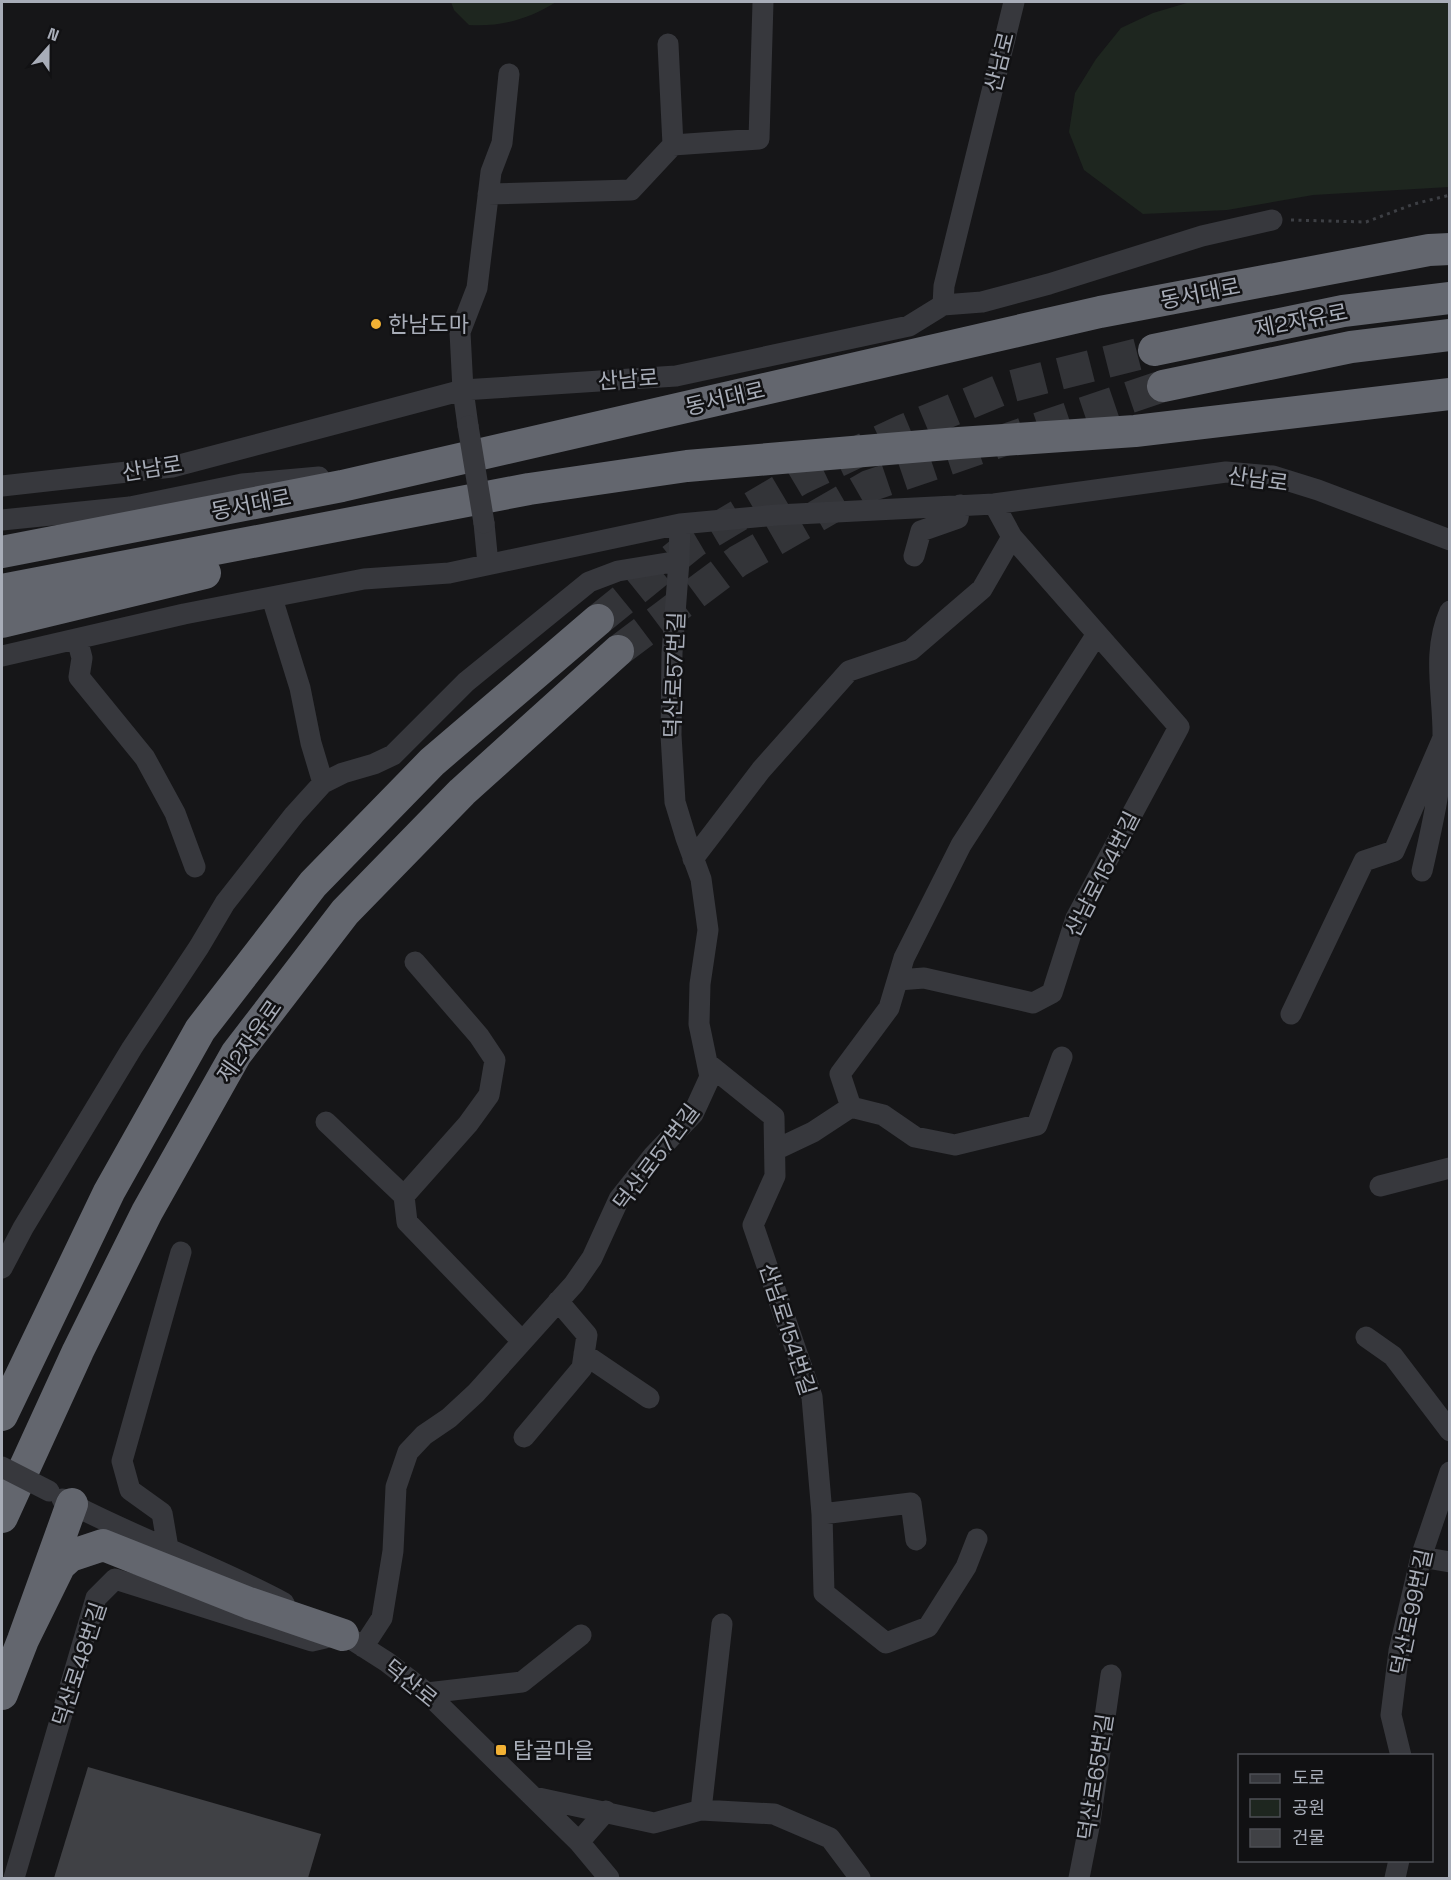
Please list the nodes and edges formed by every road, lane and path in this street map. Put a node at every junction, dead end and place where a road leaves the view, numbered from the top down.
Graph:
1 (763, 2) edge
2 (1014, 2) edge
3 (668, 44) dead end
4 (509, 74) dead end
5 (673, 145) junction
6 (488, 194) junction
7 (1449, 195) edge
8 (1272, 220) joint
9 (1449, 249) edge
10 (1449, 298) edge
11 (943, 305) junction
12 (1449, 334) edge
13 (1154, 350) tunnel mouth
14 (1163, 386) tunnel mouth
15 (462, 390) junction
16 (1449, 394) edge
17 (418, 469) junction
18 (2, 486) edge
19 (994, 504) junction
20 (452, 505) junction
21 (960, 505) junction
22 (2, 520) edge
23 (680, 524) junction
24 (1012, 537) junction
25 (1449, 540) edge
26 (2, 552) edge
27 (914, 556) dead end
28 (680, 561) junction
29 (488, 564) junction
30 (2, 590) edge
31 (272, 598) junction
32 (1449, 611) edge
33 (598, 620) tunnel mouth
34 (2, 622) edge
35 (1097, 634) junction
36 (76, 639) junction
37 (618, 651) tunnel mouth
38 (2, 656) edge
39 (1443, 738) junction
40 (323, 783) junction
41 (693, 859) junction
42 (195, 867) dead end
43 (1422, 871) dead end
44 (415, 962) dead end
45 (898, 980) junction
46 (1291, 1014) dead end
47 (1062, 1057) dead end
48 (707, 1063) junction
49 (851, 1107) junction
50 (326, 1122) dead end
51 (775, 1150) junction
52 (1449, 1168) edge
53 (1380, 1186) dead end
54 (404, 1196) junction
55 (181, 1252) dead end
56 (2, 1268) edge
57 (558, 1301) junction
58 (1366, 1337) dead end
59 (522, 1341) junction
60 (585, 1354) junction
61 (649, 1398) dead end
62 (2, 1415) edge
63 (1449, 1431) edge
64 (524, 1437) dead end
65 (2, 1467) edge
66 (1449, 1472) edge
67 (60, 1498) junction
68 (822, 1514) junction
69 (2, 1517) edge
70 (977, 1539) dead end
71 (916, 1540) dead end
72 (168, 1548) junction
73 (1421, 1557) junction
74 (1449, 1562) edge
75 (722, 1624) dead end
76 (580, 1635) dead end
77 (23, 1640) junction
78 (353, 1641) junction
79 (1111, 1675) dead end
80 (427, 1693) junction
81 (2, 1694) edge
82 (1401, 1754) edge
83 (534, 1797) junction
84 (701, 1810) junction
85 (606, 1811) junction
86 (579, 1842) junction
87 (1399, 1862) edge
88 (14, 1878) edge
89 (609, 1878) edge
90 (860, 1878) edge
91 (1079, 1878) edge
92 (1395, 1878) edge

1 - 5 street
2 - 11 street, 산남로
3 - 5 street
4 - 6 street
5 - 6 street
6 - 15 street
7 - 8 path
8 - 11 street
9 - 17 highway, 동서대로
10 - 13 highway, 제2자유로
11 - 15 street, 산남로
12 - 14 highway, 제2자유로
15 - 18 street, 산남로
15 - 29 street, bridge
16 - 20 highway, 동서대로
17 - 22 street
17 - 26 highway, 동서대로
19 - 21 street, 산남로
19 - 24 street, 산남로154번길
19 - 25 street, 산남로
20 - 30 highway, 동서대로
20 - 34 highway
21 - 23 street, 산남로
21 - 27 street
23 - 28 street, 덕산로57번길
23 - 29 street, 산남로
24 - 35 street, 산남로154번길
24 - 41 street
28 - 40 street
28 - 41 street, 덕산로57번길
29 - 31 street, 산남로
31 - 36 street, 산남로
31 - 40 street
32 - 39 street
33 - 62 highway, 제2자유로
35 - 45 street
35 - 45 street, 산남로154번길
36 - 38 street, 산남로
36 - 42 street
37 - 69 highway, 제2자유로
39 - 43 street
39 - 46 street
40 - 56 street
41 - 48 street, 덕산로57번길
44 - 54 street
45 - 49 street
47 - 49 street
48 - 51 street, 산남로154번길
48 - 57 street, 덕산로57번길
49 - 51 street
50 - 54 street
51 - 68 street, 산남로154번길
52 - 53 street
54 - 59 street
55 - 72 street
57 - 59 street, 덕산로57번길
57 - 60 street
58 - 63 street
59 - 78 street, 덕산로57번길
60 - 61 street
60 - 64 street
65 - 67 street, 덕산로, bridge
66 - 73 street, 덕산로99번길
67 - 72 street, 덕산로
67 - 77 highway
68 - 70 street, 산남로154번길
68 - 71 street
72 - 78 street, 덕산로
73 - 74 street
73 - 82 street, 덕산로99번길
75 - 84 street
76 - 80 street
77 - 78 highway
77 - 81 highway
78 - 80 street, 덕산로
78 - 88 street, 덕산로48번길
79 - 91 street, 덕산로65번길
80 - 83 street, 덕산로
83 - 85 street
83 - 86 street, 덕산로
84 - 85 street
84 - 90 street
85 - 86 street
86 - 89 street, 덕산로
87 - 92 street

